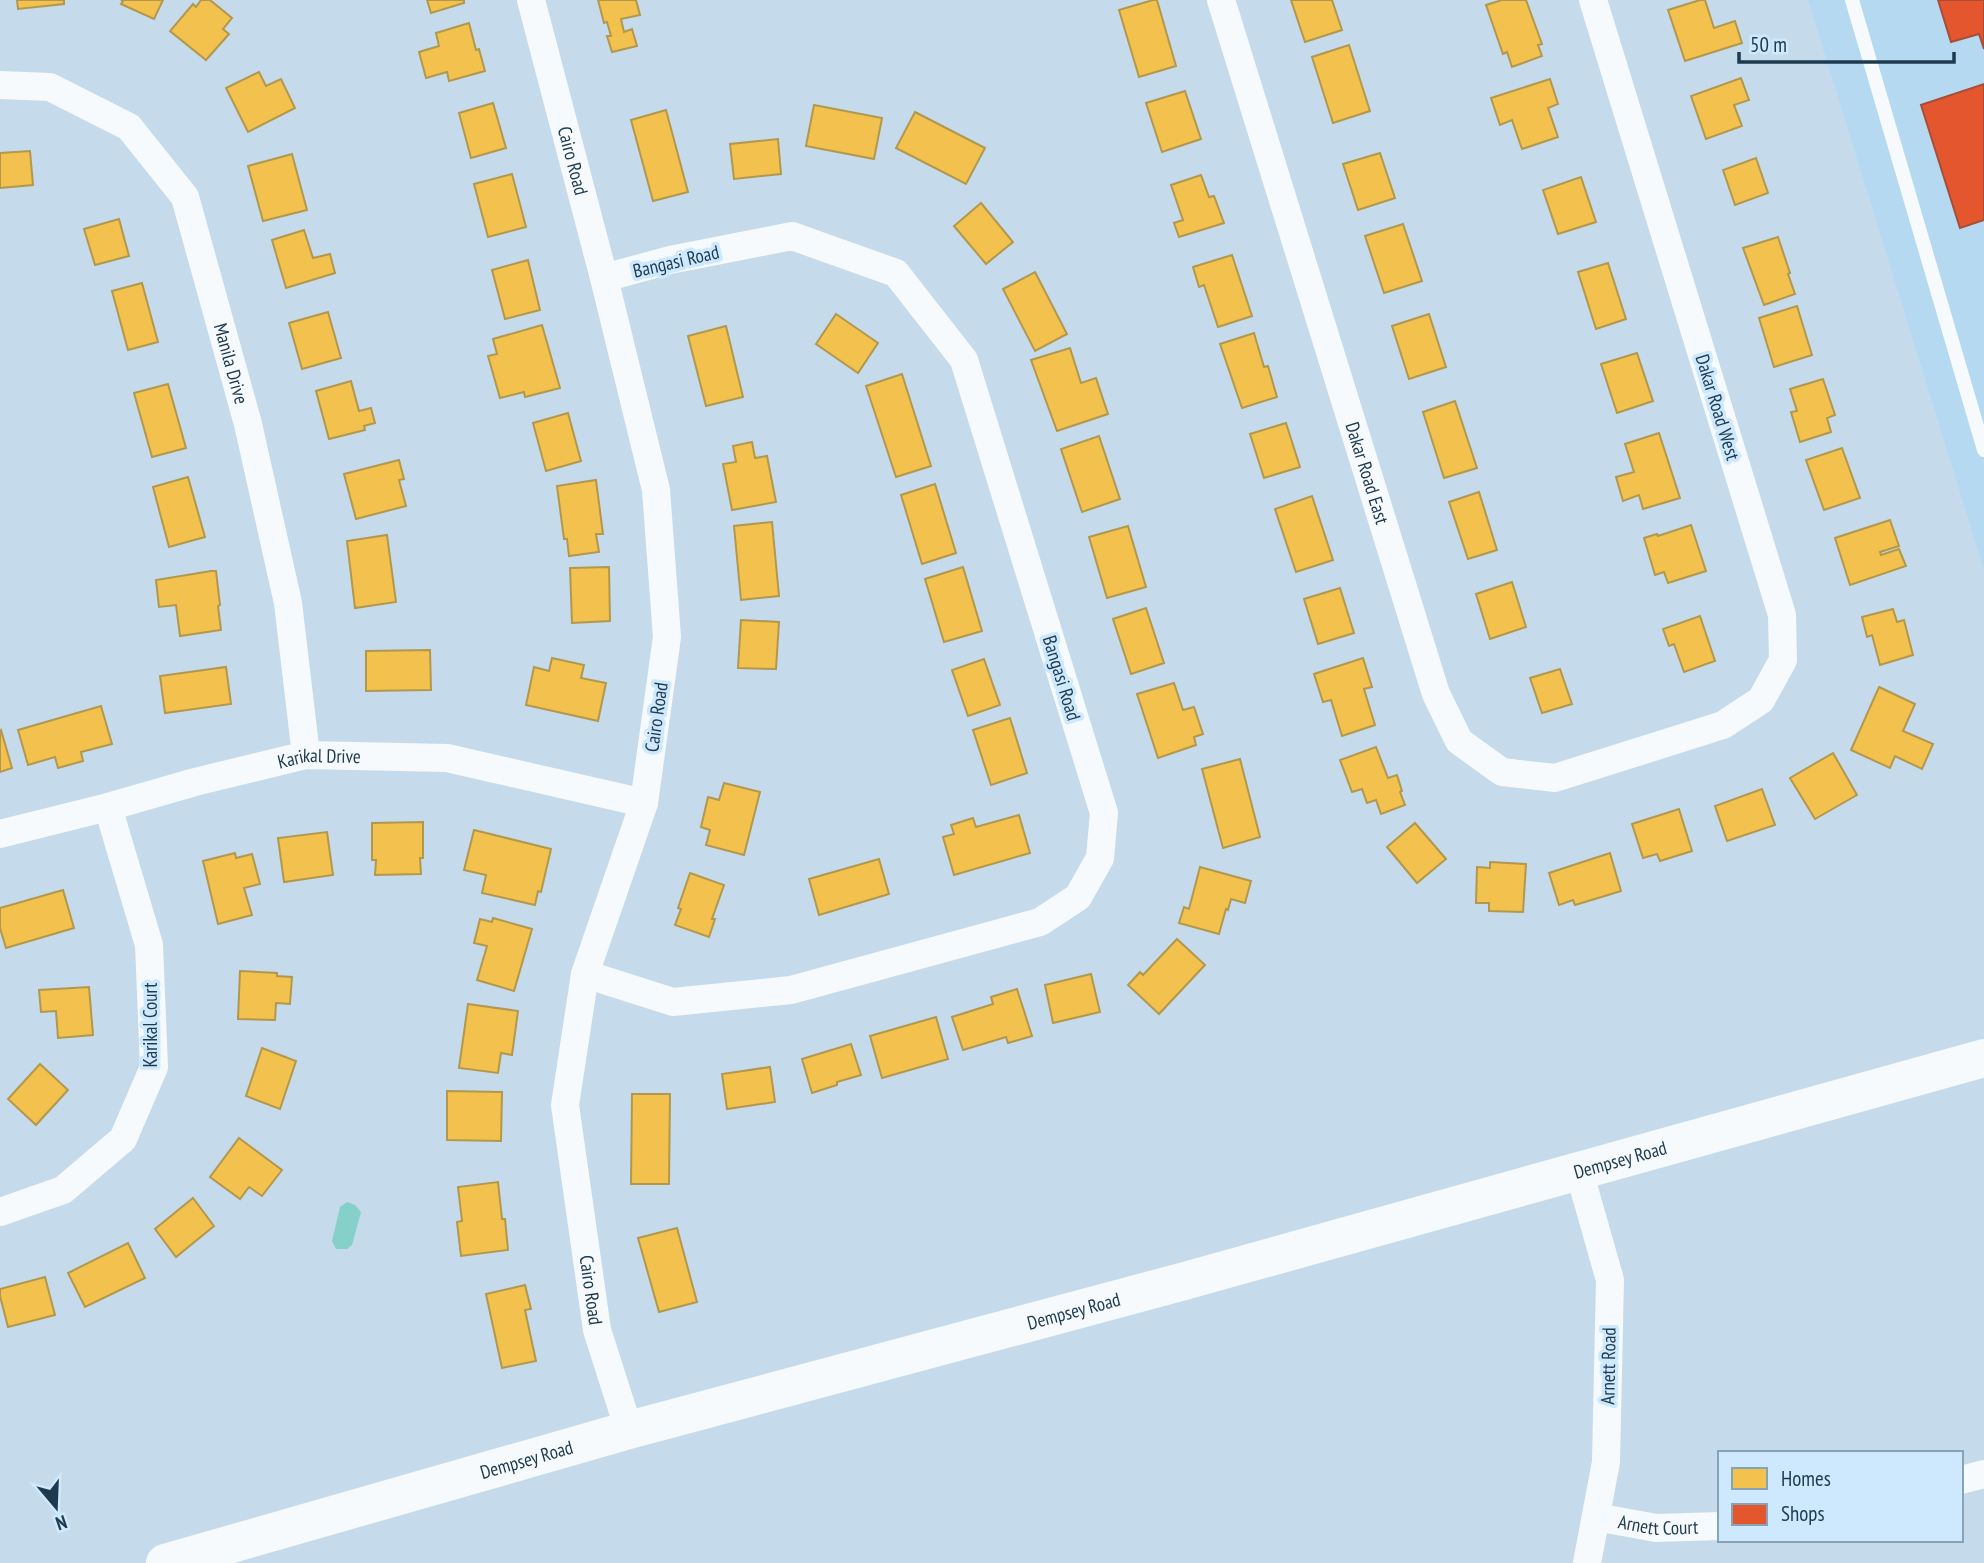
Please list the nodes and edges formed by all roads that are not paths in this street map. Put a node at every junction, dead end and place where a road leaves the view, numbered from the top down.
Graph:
1 (531, 0) edge
2 (1221, 0) edge
3 (1593, 0) edge
4 (1852, 0) edge
5 (0, 85) edge
6 (604, 278) junction
7 (1984, 450) edge
8 (1654, 747) joint
9 (306, 755) junction
10 (644, 803) junction
11 (108, 807) junction
12 (0, 834) edge
13 (585, 974) junction
14 (1984, 1058) edge
15 (1579, 1171) junction
16 (0, 1212) edge
17 (629, 1430) junction
18 (1984, 1474) edge
19 (1963, 1479) edge
20 (1596, 1517) junction
21 (1718, 1525) edge
22 (165, 1563) edge
23 (1587, 1563) edge

1 - 6 street, Cairo Road
2 - 8 street, Dakar Road East
3 - 8 street, Dakar Road West
4 - 7 lane
5 - 9 street, Manila Drive
6 - 10 street, Cairo Road
6 - 13 street, Bangasi Road
9 - 10 street, Karikal Drive
9 - 11 street, Karikal Drive
10 - 13 street, Cairo Road
11 - 12 street, Karikal Drive
11 - 16 street, Karikal Court
13 - 17 street, Cairo Road
14 - 15 main road, Dempsey Road
15 - 17 main road, Dempsey Road
15 - 20 street, Arnett Road
17 - 22 main road, Dempsey Road
18 - 19 street
20 - 21 street, Arnett Court
20 - 23 street, Arnett Road

